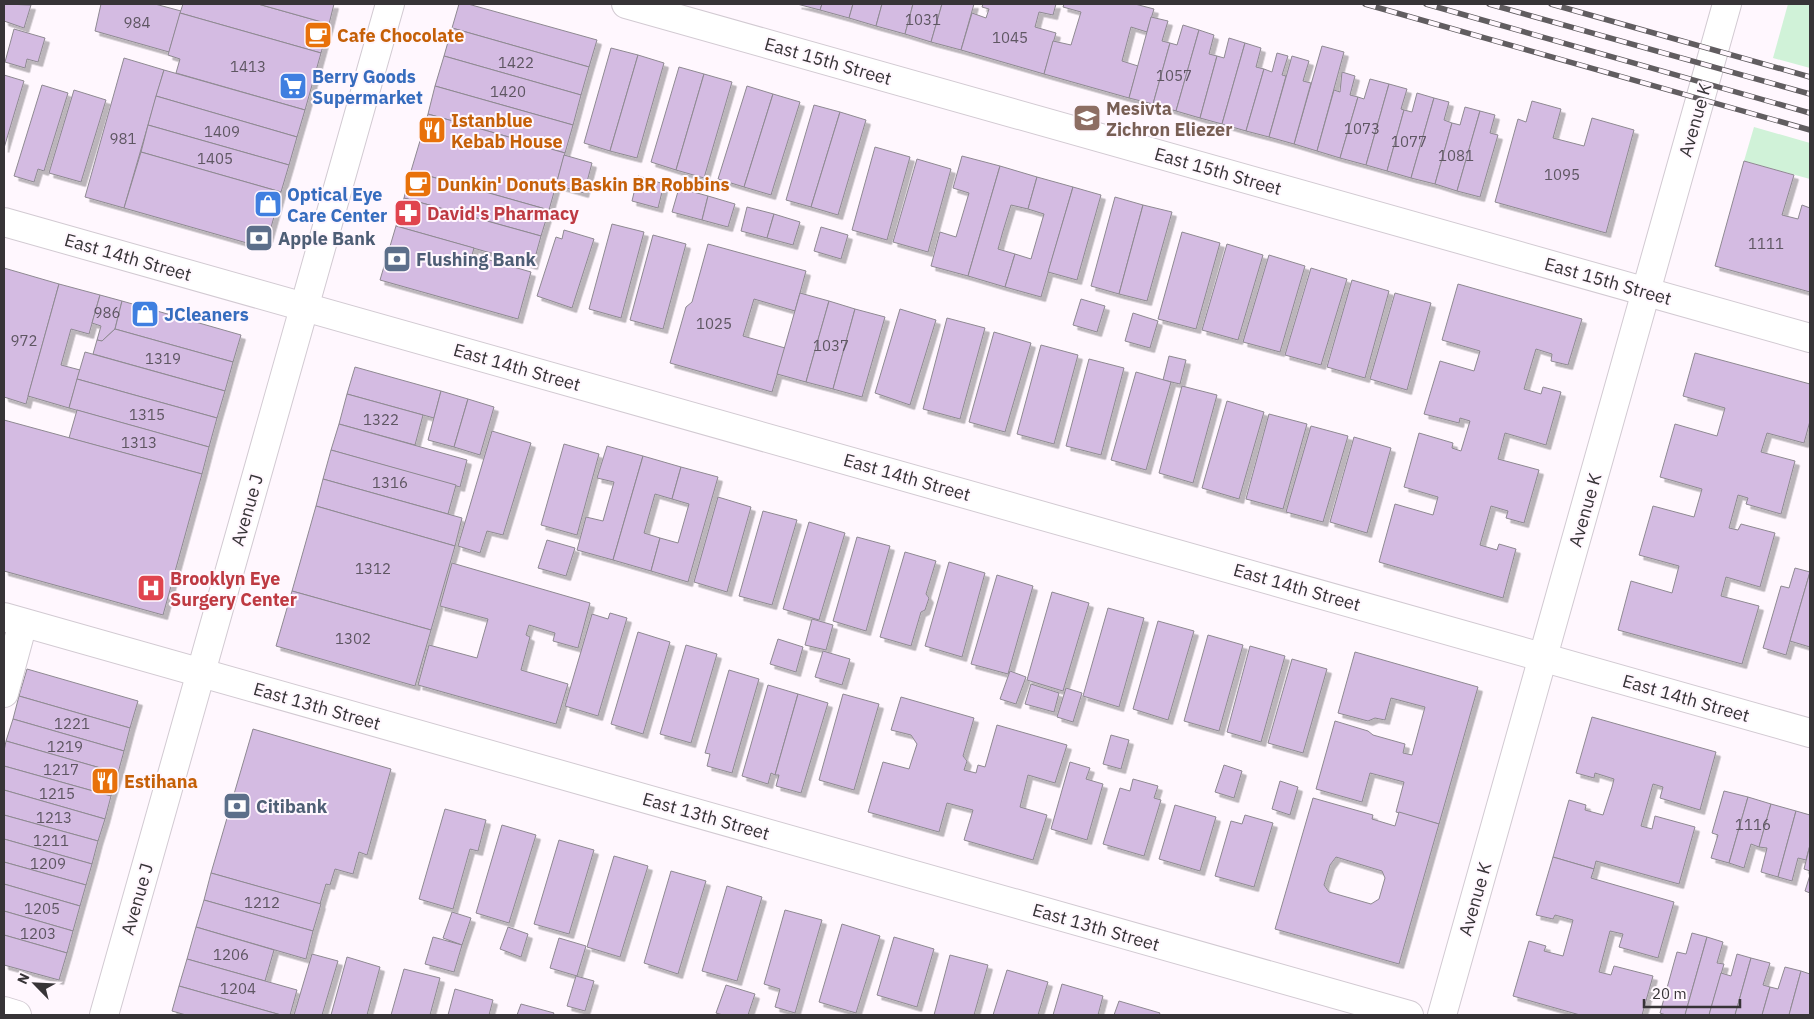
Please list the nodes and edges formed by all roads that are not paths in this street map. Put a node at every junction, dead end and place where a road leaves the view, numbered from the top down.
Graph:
1 (390, 4) edge
2 (626, 4) edge
3 (1727, 4) edge
4 (4, 222) edge
5 (1646, 292) junction
6 (304, 306) junction
7 (1810, 338) edge
8 (13, 620) edge
9 (1543, 657) junction
10 (201, 673) junction
11 (4, 694) edge
12 (1810, 733) edge
13 (4, 1011) edge
14 (17, 1015) edge
15 (104, 1015) edge
16 (1409, 1015) edge
17 (1442, 1015) edge

1 - 6 street, Avenue J
2 - 5 street, East 15th Street
3 - 5 street, Avenue K
4 - 6 street, East 14th Street
5 - 7 street, East 15th Street
5 - 9 street, Avenue K
6 - 9 street, East 14th Street
6 - 10 street, Avenue J
8 - 10 street, East 13th Street
8 - 11 street
9 - 12 street, East 14th Street
9 - 17 street, Avenue K
10 - 15 street, Avenue J
10 - 16 street, East 13th Street
13 - 14 street

